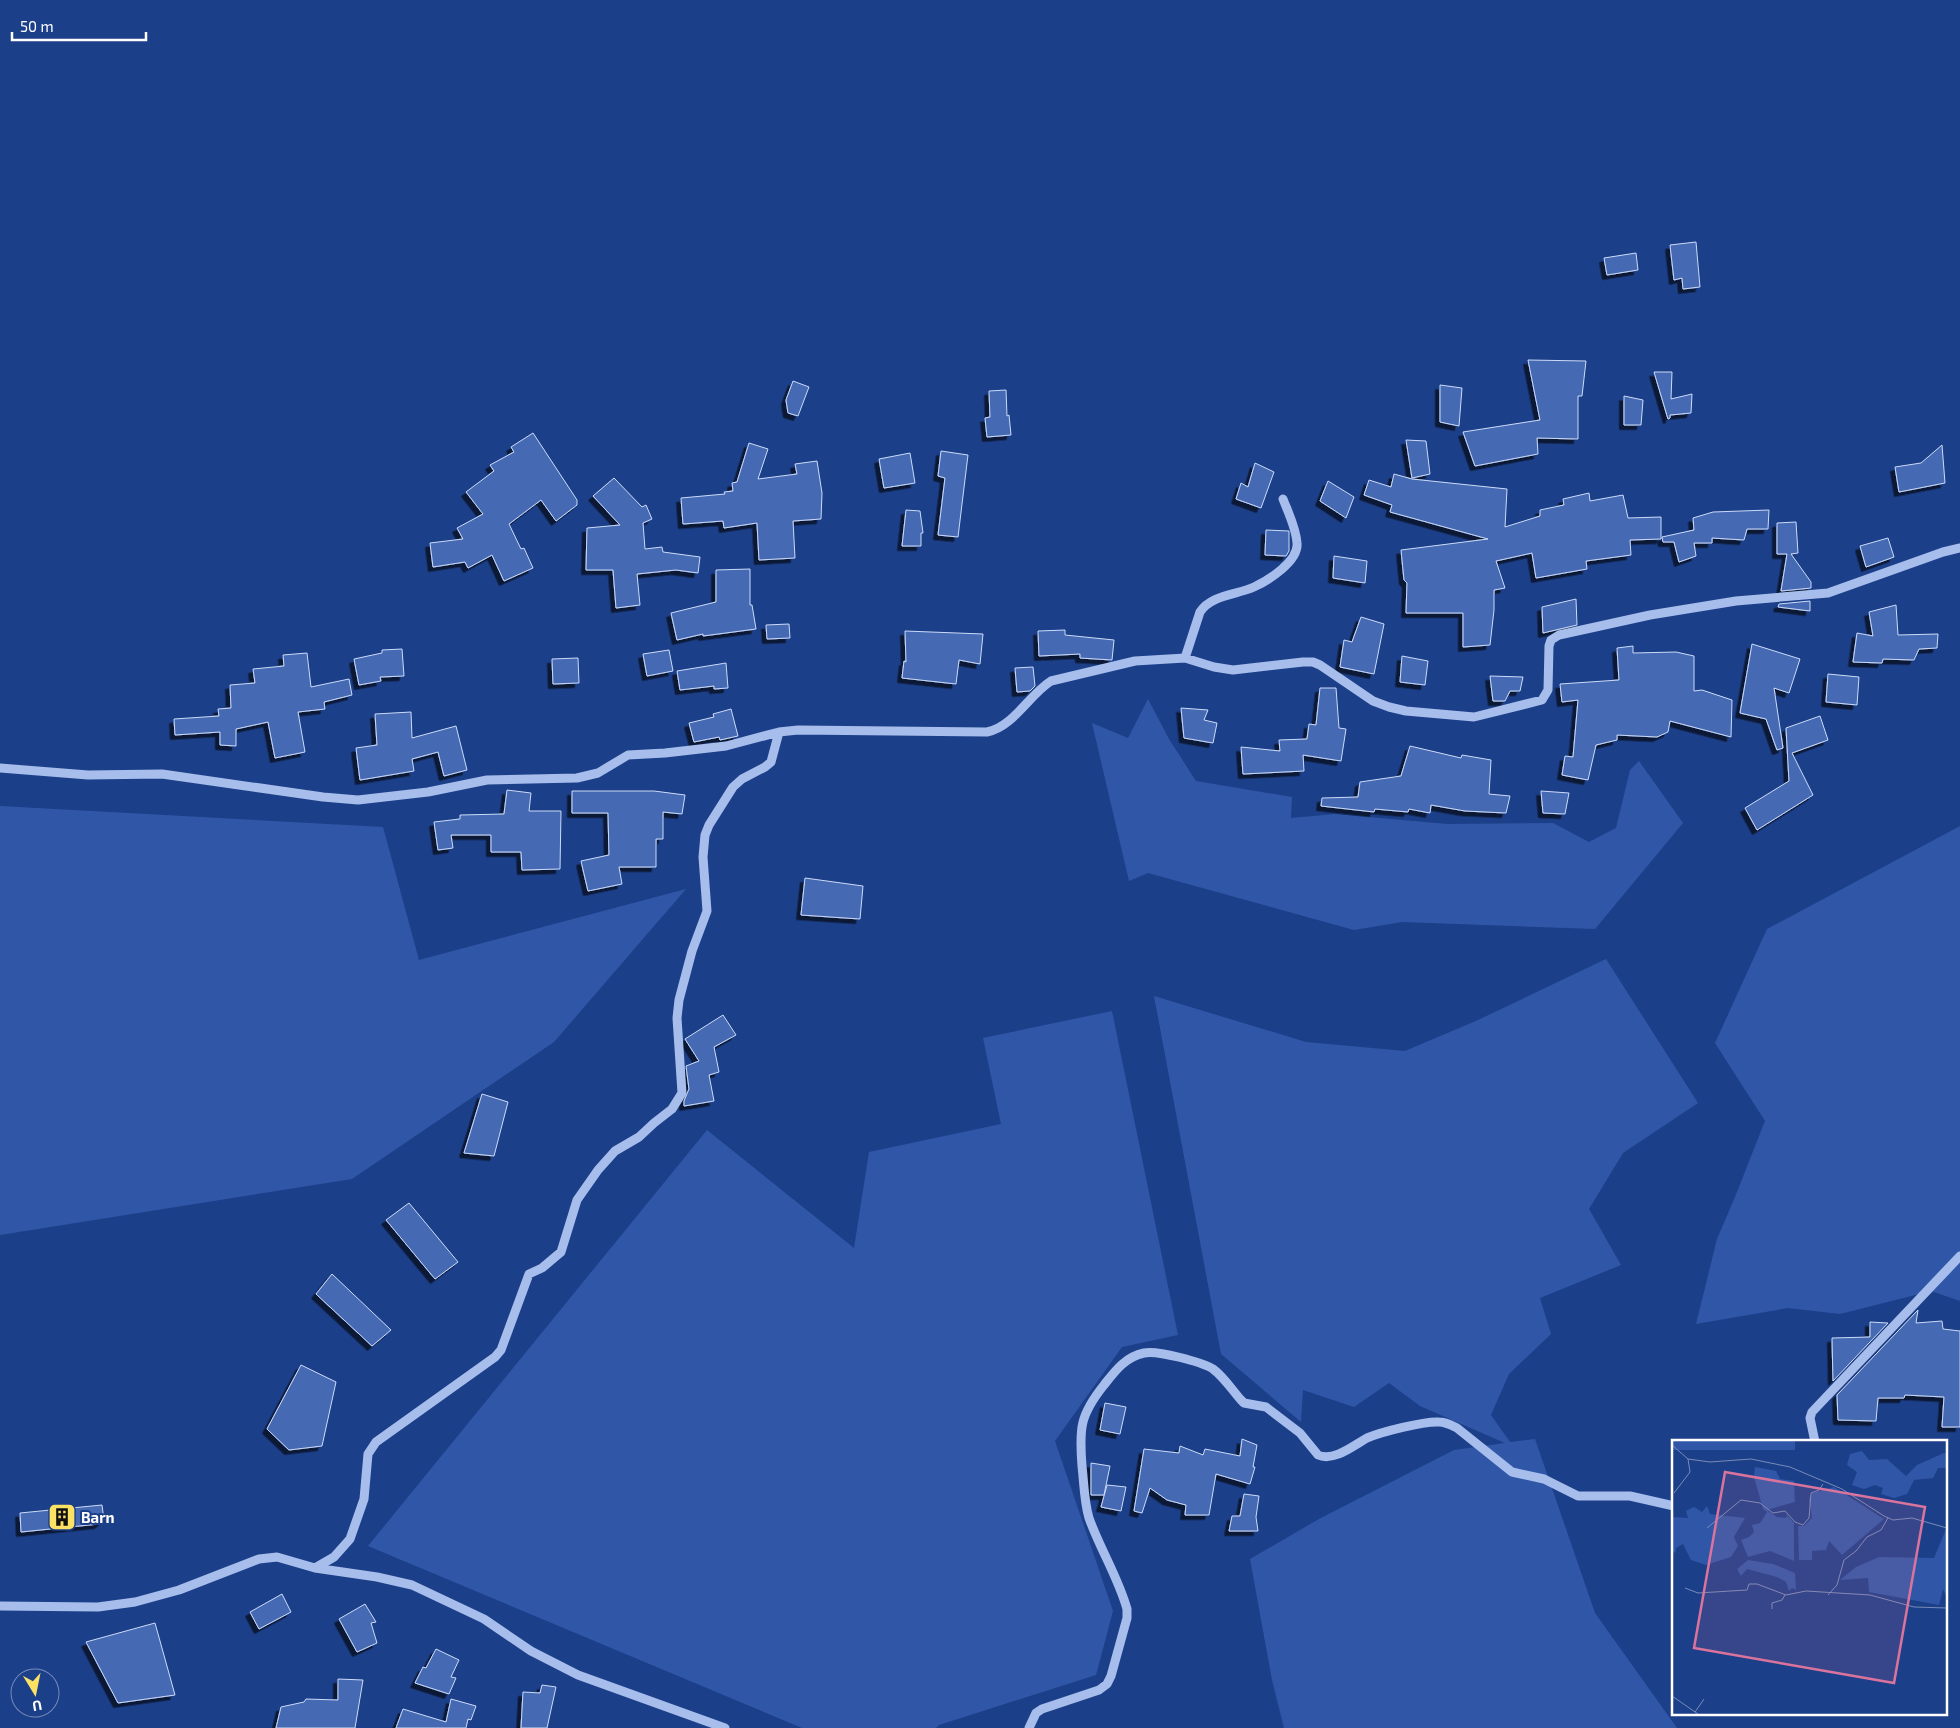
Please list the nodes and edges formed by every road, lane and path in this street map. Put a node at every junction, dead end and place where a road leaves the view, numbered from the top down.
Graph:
1 (1283, 499) dead end
2 (1960, 548) edge
3 (1185, 658) junction
4 (779, 732) junction
5 (0, 768) edge
6 (1960, 1256) edge
7 (1815, 1440) edge
8 (1672, 1506) edge
9 (315, 1568) junction
10 (0, 1606) edge
11 (725, 1728) edge
12 (1029, 1728) edge

1 - 3 street
2 - 3 street
3 - 4 street
4 - 5 street
4 - 9 street
6 - 7 street
8 - 12 street
9 - 10 street
9 - 11 street

